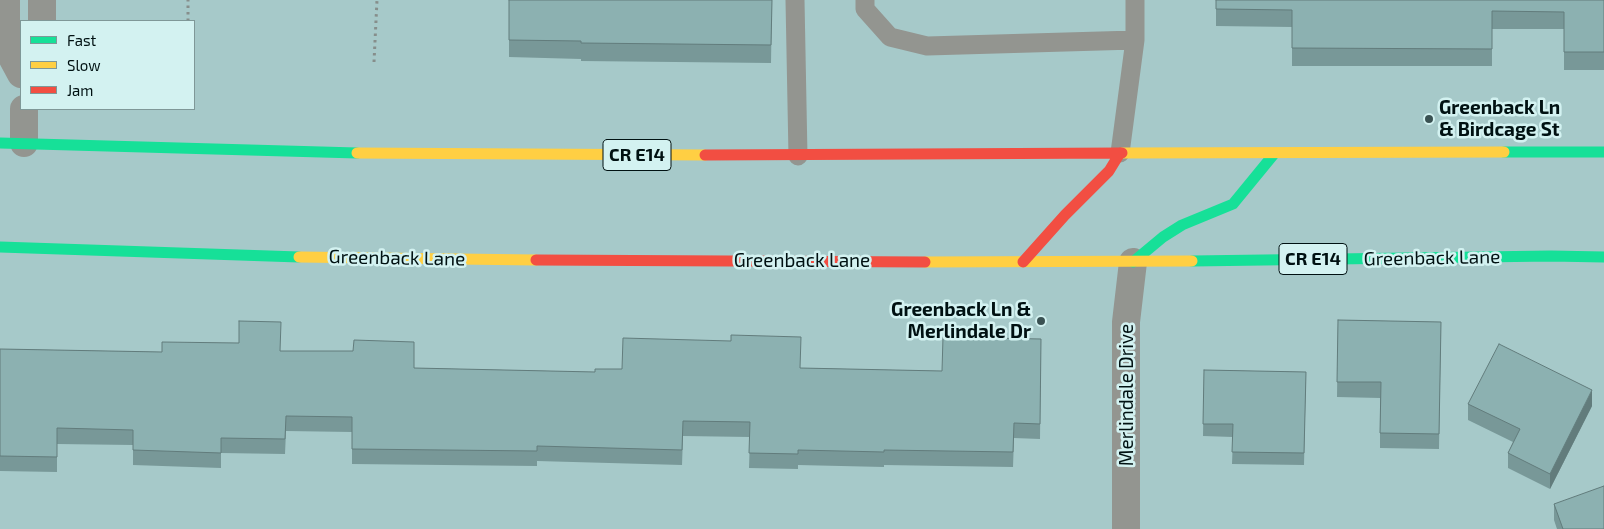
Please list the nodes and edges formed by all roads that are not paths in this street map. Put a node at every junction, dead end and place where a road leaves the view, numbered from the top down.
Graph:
1 (6, 0) edge
2 (42, 0) edge
3 (795, 0) edge
4 (865, 0) edge
5 (1135, 0) edge
6 (42, 20) edge
7 (1135, 40) junction
8 (20, 72) edge
9 (24, 110) edge
10 (12, 143) edge
11 (1604, 152) edge
12 (1120, 153) junction
13 (1274, 154) junction
14 (798, 156) junction
15 (0, 247) edge
16 (1604, 257) edge
17 (1023, 262) junction
18 (1133, 262) junction
19 (1126, 529) edge

1 - 8 street
2 - 6 street
3 - 14 lane
4 - 7 lane
5 - 7 lane
7 - 12 lane
9 - 10 street
10 - 14 main road, CR E14
11 - 13 main road, CR E14
12 - 13 main road, CR E14
12 - 14 main road, CR E14
12 - 17 main road
13 - 18 main road
15 - 17 main road, Greenback Lane / CR E14
16 - 18 main road, Greenback Lane / CR E14
17 - 18 main road, Greenback Lane / CR E14
18 - 19 street, Merlindale Drive

